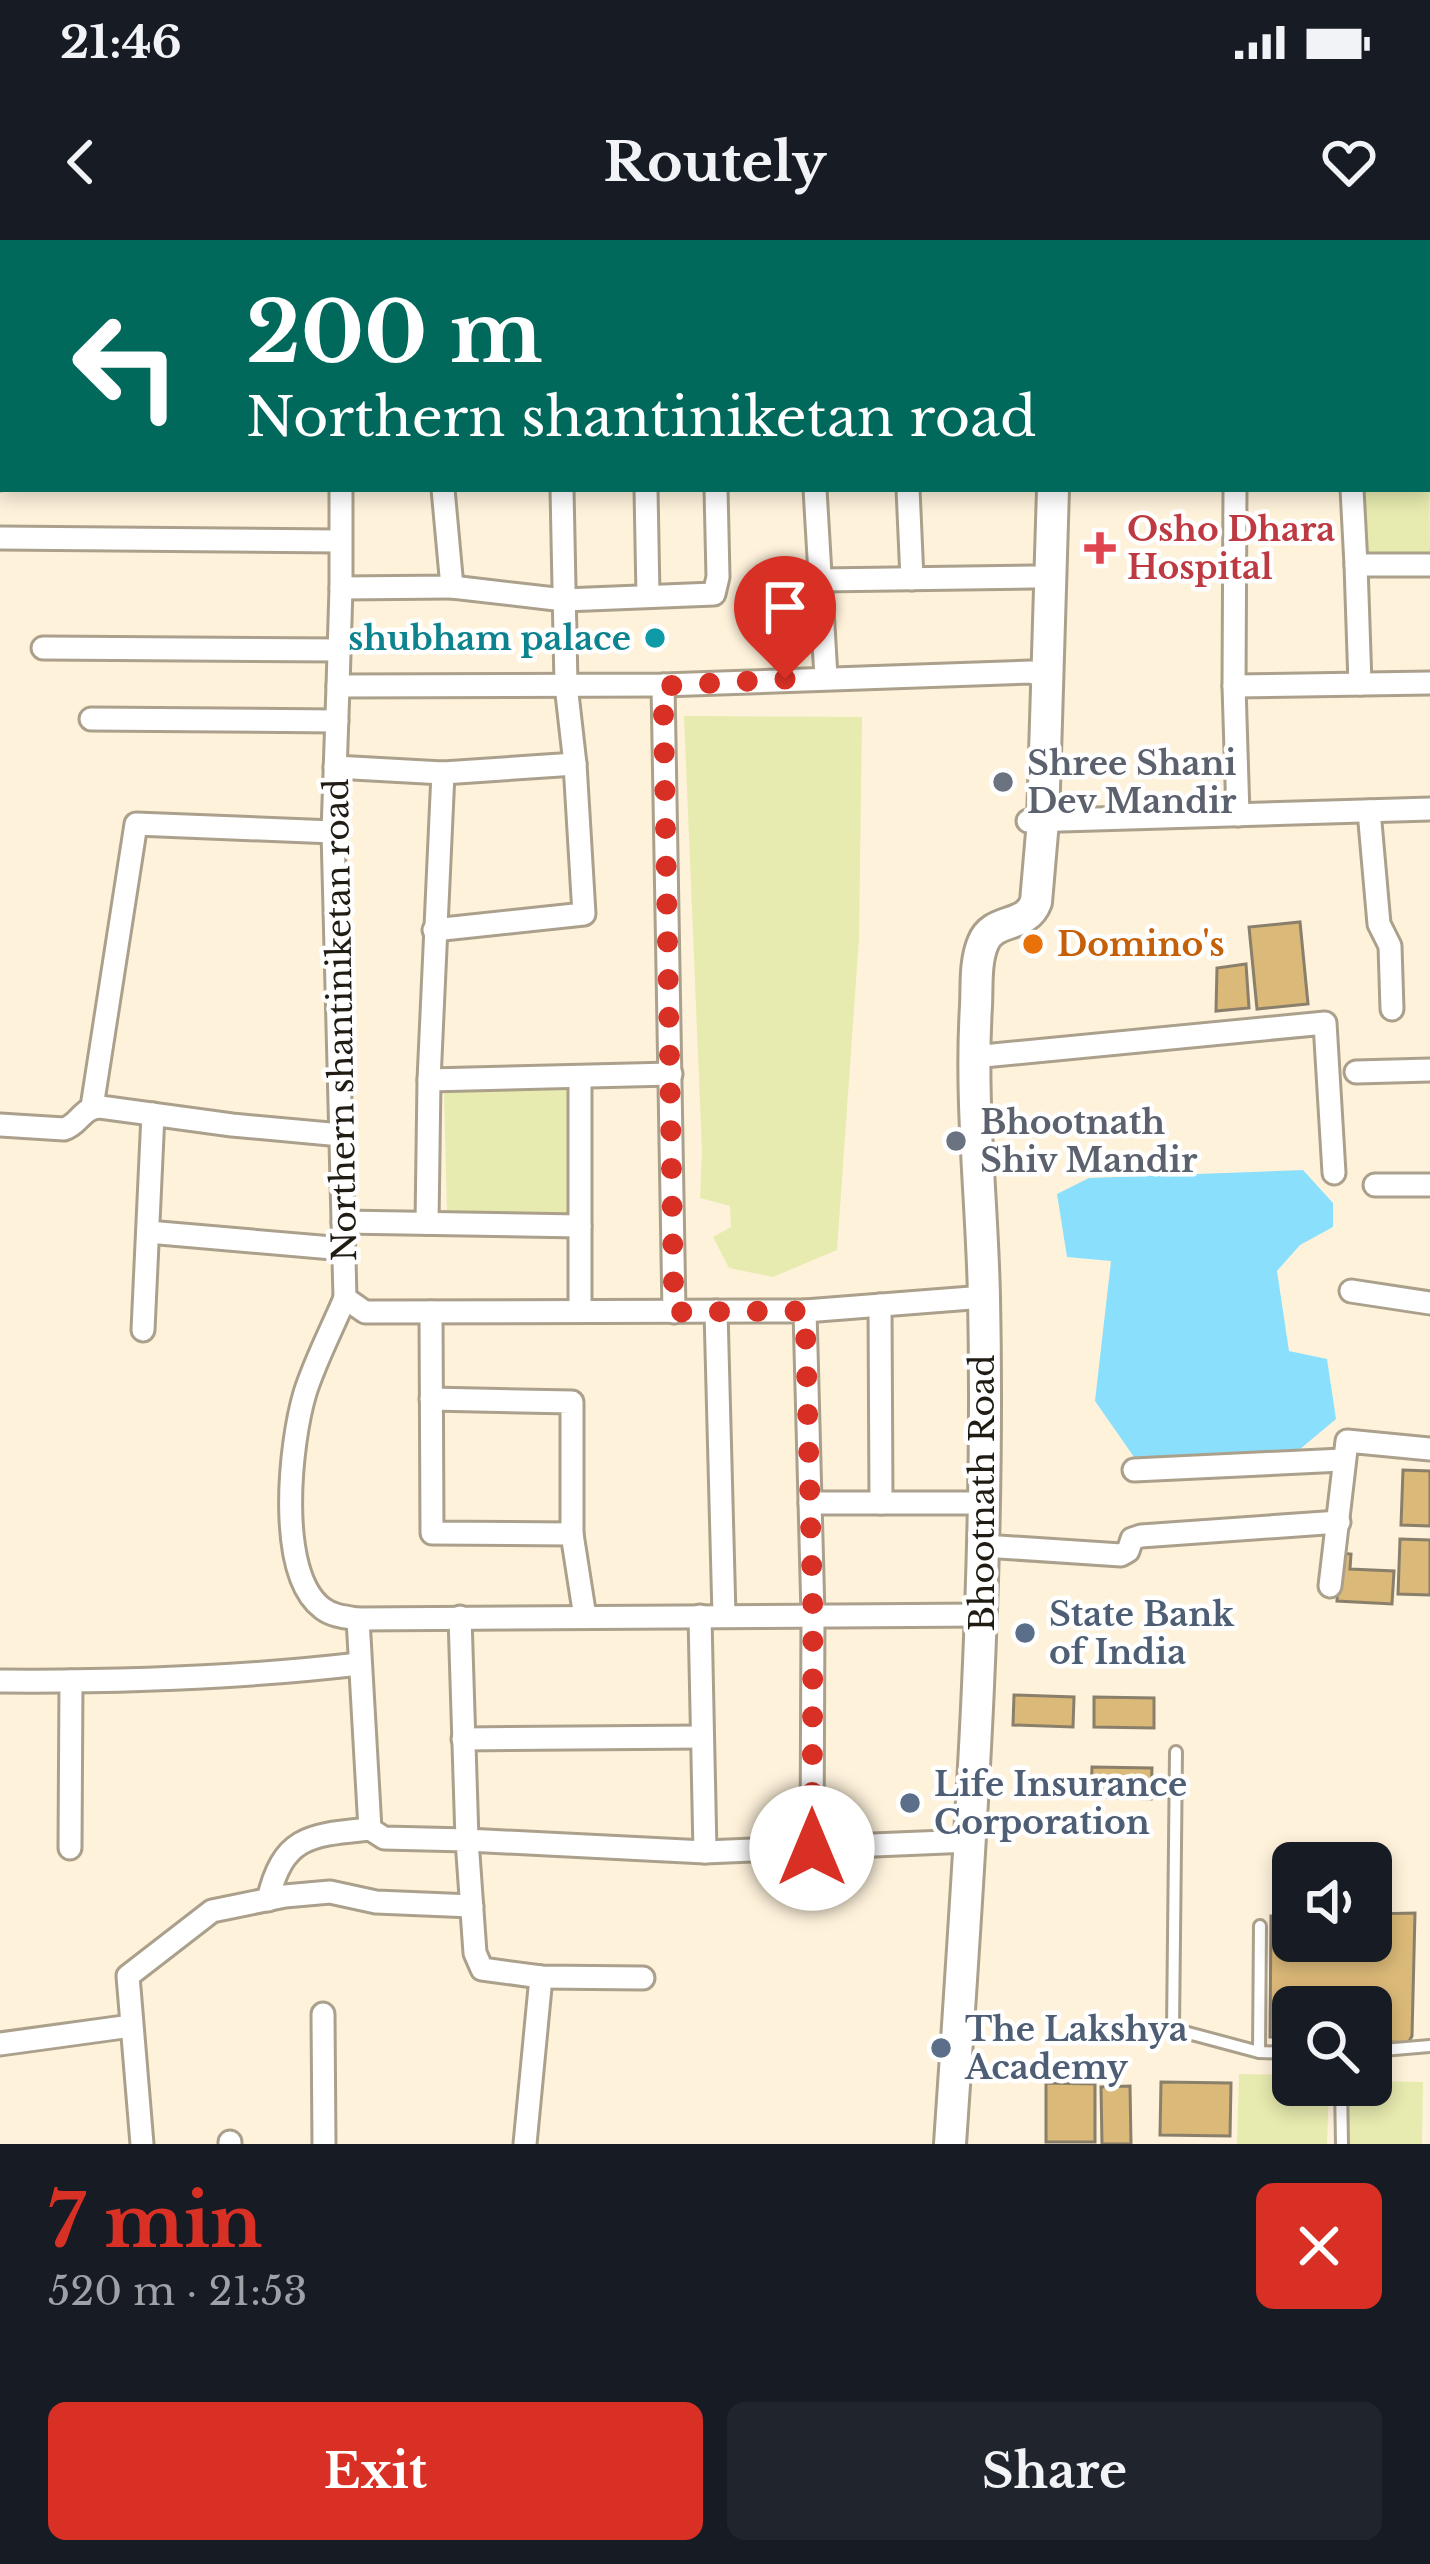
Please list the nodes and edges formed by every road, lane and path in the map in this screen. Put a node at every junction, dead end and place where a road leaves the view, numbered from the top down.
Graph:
1 (341, 492) edge
2 (443, 492) edge
3 (562, 492) edge
4 (646, 492) edge
5 (716, 492) edge
6 (815, 492) edge
7 (908, 492) edge
8 (1038, 492) edge
9 (1053, 492) edge
10 (1234, 492) edge
11 (1352, 492) edge
12 (0, 538) edge
13 (339, 541) junction
14 (1357, 565) junction
15 (1430, 565) edge
16 (1034, 577) junction
17 (912, 578) junction
18 (820, 580) junction
19 (452, 587) junction
20 (341, 588) junction
21 (648, 596) junction
22 (564, 600) junction
23 (43, 647) dead end
24 (339, 650) junction
25 (1038, 675) junction
26 (826, 677) junction
27 (1430, 683) edge
28 (1360, 684) junction
29 (566, 685) junction
30 (338, 686) junction
31 (663, 686) junction
32 (1234, 686) junction
33 (91, 719) dead end
34 (337, 721) junction
35 (575, 764) junction
36 (335, 767) junction
37 (443, 773) junction
38 (1430, 809) edge
39 (1369, 811) junction
40 (1238, 815) junction
41 (1035, 821) junction
42 (333, 832) junction
43 (434, 930) junction
44 (1392, 1009) dead end
45 (973, 1058) junction
46 (1430, 1070) edge
47 (1356, 1072) dead end
48 (671, 1074) junction
49 (580, 1078) junction
50 (429, 1080) junction
51 (92, 1107) junction
52 (153, 1114) junction
53 (0, 1125) edge
54 (341, 1135) junction
55 (1334, 1174) dead end
56 (1375, 1185) dead end
57 (1430, 1185) edge
58 (343, 1222) junction
59 (427, 1223) junction
60 (580, 1226) junction
61 (148, 1232) junction
62 (344, 1249) junction
63 (1351, 1292) dead end
64 (984, 1297) junction
65 (345, 1298) junction
66 (1430, 1303) edge
67 (880, 1305) junction
68 (580, 1311) junction
69 (716, 1311) junction
70 (805, 1311) junction
71 (430, 1312) junction
72 (674, 1312) junction
73 (143, 1330) dead end
74 (431, 1399) junction
75 (1430, 1449) edge
76 (1342, 1460) junction
77 (1134, 1470) dead end
78 (810, 1503) junction
79 (881, 1503) junction
80 (983, 1503) junction
81 (1339, 1522) junction
82 (572, 1534) junction
83 (984, 1546) junction
84 (1330, 1586) dead end
85 (813, 1615) junction
86 (983, 1615) junction
87 (700, 1616) junction
88 (724, 1616) junction
89 (460, 1617) junction
90 (585, 1617) junction
91 (358, 1618) junction
92 (359, 1664) junction
93 (0, 1681) edge
94 (71, 1682) junction
95 (702, 1737) junction
96 (463, 1739) junction
97 (1176, 1752) dead end
98 (370, 1829) junction
99 (467, 1840) junction
100 (970, 1841) junction
101 (70, 1848) dead end
102 (812, 1848) junction
103 (705, 1852) junction
104 (268, 1900) junction
105 (472, 1906) junction
106 (1260, 1926) dead end
107 (541, 1977) junction
108 (643, 1978) dead end
109 (323, 2014) dead end
110 (131, 2026) junction
111 (0, 2044) edge
112 (1430, 2046) edge
113 (1392, 2049) edge
114 (1258, 2052) junction
115 (1272, 2052) edge
116 (1341, 2106) edge
117 (142, 2144) edge
118 (324, 2144) edge
119 (525, 2144) edge
120 (950, 2144) edge
121 (1342, 2144) edge

1 - 13 street, Northern shantiniketan road
2 - 19 street
3 - 22 street
4 - 21 street
5 - 21 street
6 - 18 street
7 - 17 street
8 - 16 street, Bhootnath Road
9 - 25 street, Bhootnath Road
10 - 32 street
11 - 14 street
12 - 13 street
13 - 20 street, Northern shantiniketan road
14 - 15 street
14 - 28 street
16 - 17 street
16 - 25 street, Bhootnath Road
17 - 18 street
18 - 26 street
19 - 20 street
19 - 22 street
20 - 24 street, Northern shantiniketan road
21 - 22 street
22 - 29 street
23 - 24 street
24 - 30 street, Northern shantiniketan road
25 - 26 street
25 - 41 street, Bhootnath Road
26 - 31 street
27 - 28 street
28 - 32 street
29 - 30 street
29 - 31 street
29 - 35 street
30 - 34 street, Northern shantiniketan road
31 - 48 street
32 - 40 street
33 - 34 street
34 - 36 street, Northern shantiniketan road
35 - 37 street
35 - 43 street
36 - 37 street
36 - 42 street, Northern shantiniketan road
37 - 43 street
38 - 39 street
39 - 40 street
39 - 44 street
40 - 41 street
41 - 45 street, Bhootnath Road
42 - 51 street
42 - 54 street, Northern shantiniketan road
43 - 50 street
45 - 55 street
45 - 64 street, Bhootnath Road
46 - 47 street
48 - 49 street
48 - 72 street
49 - 50 street
49 - 60 street
50 - 59 street
51 - 52 street
51 - 53 street
52 - 54 street
52 - 61 street
54 - 58 street, Northern shantiniketan road
56 - 57 street
58 - 59 street
58 - 62 street, Northern shantiniketan road
59 - 60 street
60 - 68 street
61 - 62 street
61 - 73 street
62 - 65 street, Northern shantiniketan road
63 - 66 street
64 - 67 street, Northern shantiniketan road
64 - 80 street, Bhootnath Road
65 - 71 street, Northern shantiniketan road
65 - 91 street
67 - 70 street, Northern shantiniketan road
67 - 79 street
68 - 71 street, Northern shantiniketan road
68 - 72 street, Northern shantiniketan road
69 - 70 street, Northern shantiniketan road
69 - 72 street, Northern shantiniketan road
69 - 88 street
70 - 78 street
71 - 74 street
74 - 82 street
74 - 82 street
75 - 76 street
76 - 77 street
76 - 81 street
78 - 79 street
78 - 85 street
79 - 80 street
80 - 83 street, Bhootnath Road
81 - 83 street
81 - 84 street
82 - 90 street
83 - 86 street, Bhootnath Road
85 - 86 street
85 - 88 street
85 - 102 street
86 - 100 street, Bhootnath Road
87 - 88 street
87 - 90 street
87 - 95 street
89 - 90 street
89 - 91 street
89 - 96 street
91 - 92 street
92 - 94 street
92 - 98 street
93 - 94 street
94 - 101 street
95 - 96 street
95 - 103 street
96 - 99 street
97 - 114 lane
98 - 99 street
98 - 104 street
99 - 103 street
99 - 105 street
100 - 102 street
100 - 120 street, Bhootnath Road
102 - 103 street
104 - 105 street
104 - 110 street
105 - 107 street
106 - 114 lane
107 - 108 street
107 - 119 street
109 - 118 street
110 - 111 street
110 - 117 street
112 - 113 lane
114 - 115 lane
116 - 121 lane

